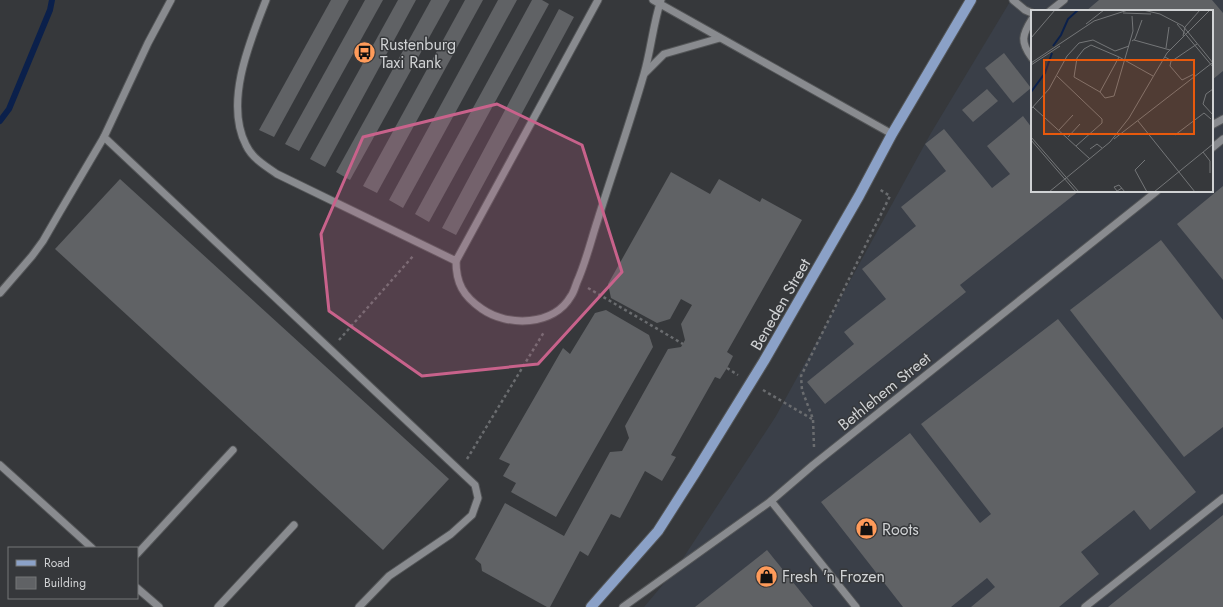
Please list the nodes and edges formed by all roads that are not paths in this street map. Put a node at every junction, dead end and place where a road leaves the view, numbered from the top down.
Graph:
1 (171, 0) edge
2 (266, 0) edge
3 (598, 0) edge
4 (971, 0) edge
5 (1013, 0) edge
6 (1064, 0) edge
7 (658, 1) edge
8 (1051, 10) edge
9 (1031, 13) edge
10 (1031, 21) edge
11 (720, 38) junction
12 (1031, 57) edge
13 (644, 74) junction
14 (1223, 119) edge
15 (1213, 124) edge
16 (892, 134) junction
17 (104, 137) junction
18 (1223, 139) edge
19 (1213, 147) edge
20 (1156, 192) edge
21 (456, 261) junction
22 (0, 293) edge
23 (233, 450) dead end
24 (0, 465) edge
25 (1223, 498) edge
26 (771, 501) junction
27 (294, 525) dead end
28 (91, 547) edge
29 (138, 553) edge
30 (138, 589) edge
31 (159, 607) edge
32 (218, 607) edge
33 (359, 607) edge
34 (591, 607) edge
35 (623, 607) edge
36 (856, 607) edge
37 (1084, 607) edge

1 - 17 street
2 - 21 street
3 - 21 street
4 - 16 main road, Beneden Street
5 - 9 street
6 - 8 street
7 - 11 street
7 - 13 street
10 - 12 street
11 - 13 street
11 - 16 street
13 - 21 street
14 - 15 street
16 - 34 main road, Beneden Street
17 - 22 street
17 - 33 street
18 - 19 street
20 - 26 street, Bethlehem Street
23 - 29 street
24 - 28 street
25 - 37 street
26 - 35 street, Bethlehem Street
26 - 36 street
27 - 32 street
30 - 31 street

